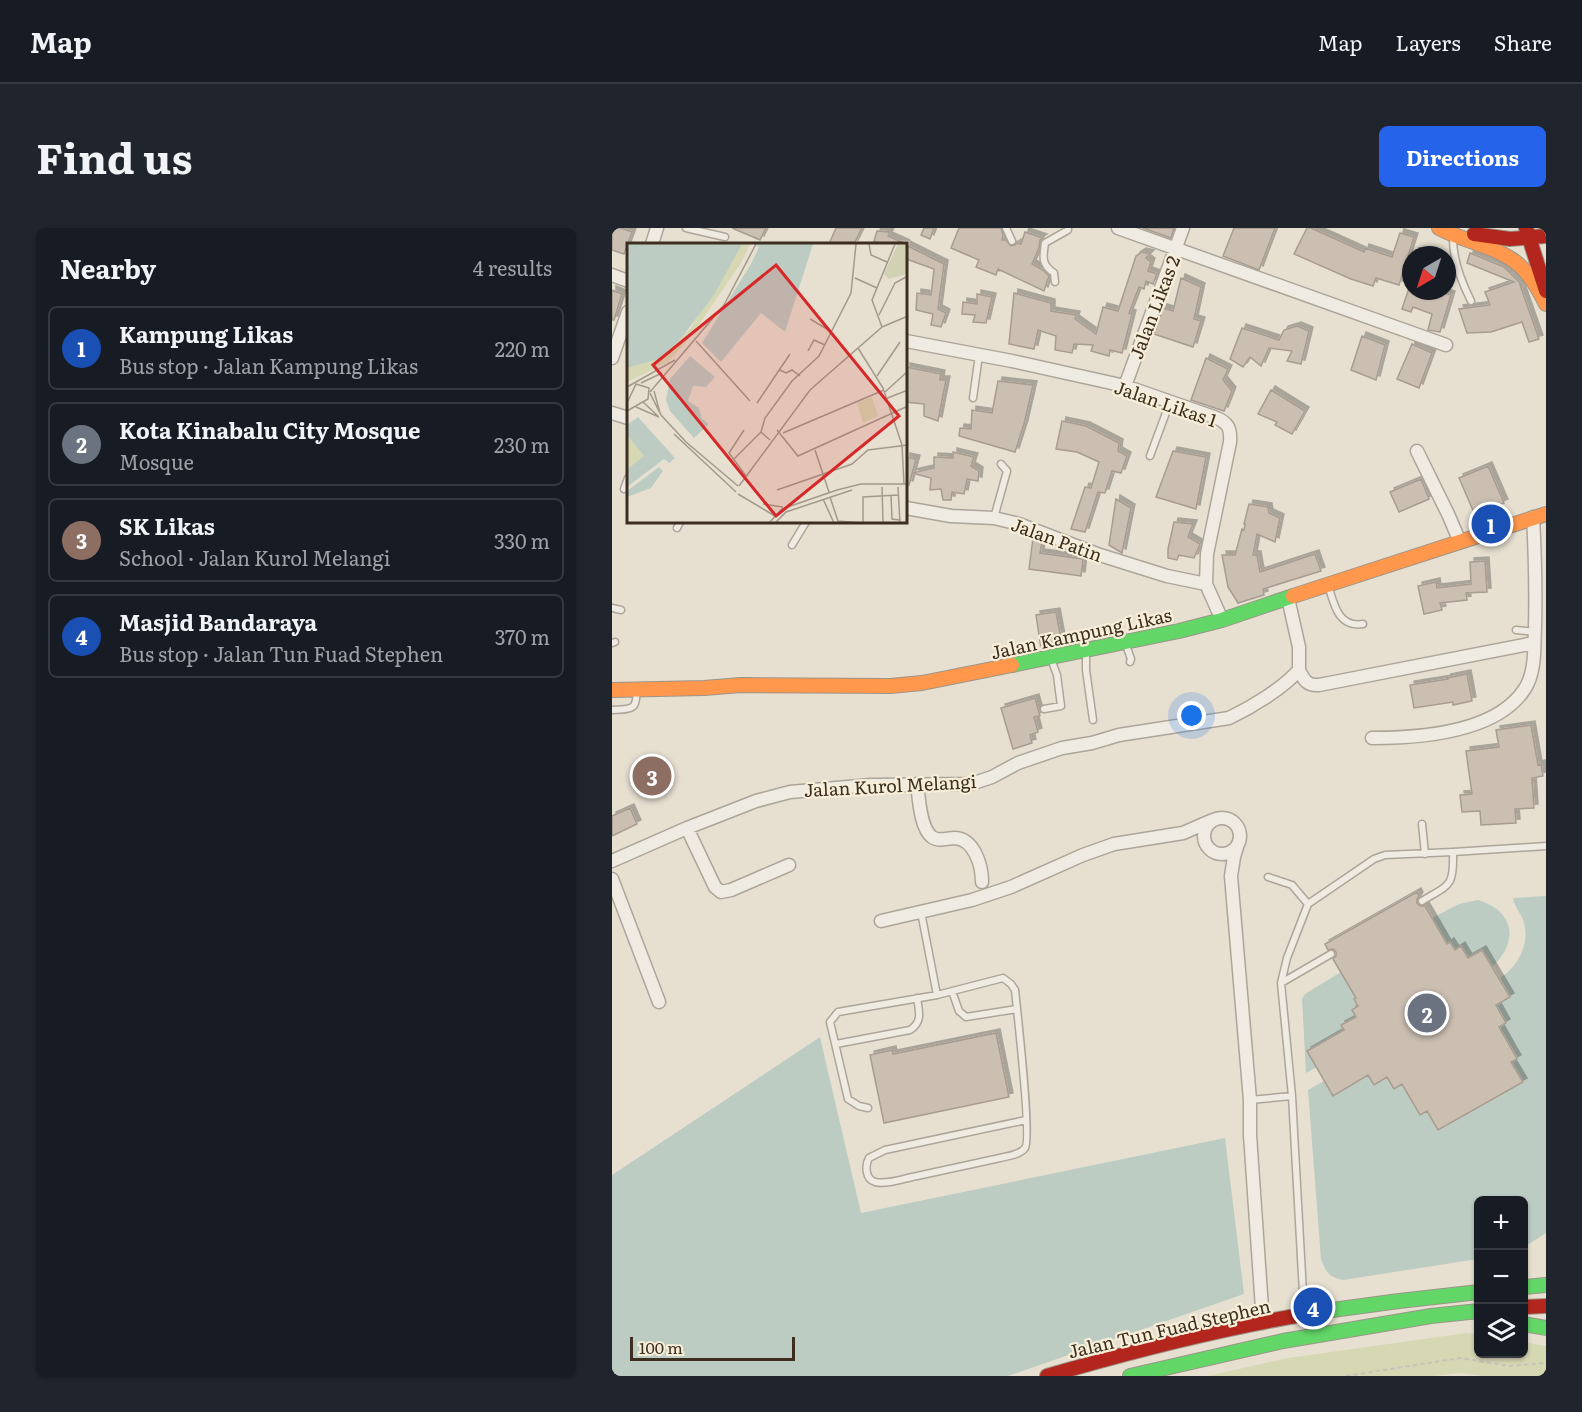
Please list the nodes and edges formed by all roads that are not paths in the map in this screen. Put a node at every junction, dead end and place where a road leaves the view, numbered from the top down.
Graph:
1 (657, 228) edge
2 (686, 228) edge
3 (1006, 228) edge
4 (1068, 228) edge
5 (1118, 228) edge
6 (1184, 228) edge
7 (1439, 228) edge
8 (1451, 232) edge
9 (1528, 234) edge
10 (1546, 236) edge
11 (725, 237) dead end
12 (1012, 241) dead end
13 (652, 243) edge
14 (1176, 249) junction
15 (612, 275) edge
16 (627, 281) edge
17 (1055, 282) dead end
18 (1546, 291) edge
19 (1471, 301) dead end
20 (1546, 304) edge
21 (627, 315) edge
22 (908, 342) edge
23 (1446, 345) dead end
24 (979, 355) junction
25 (612, 358) edge
26 (1125, 386) junction
27 (973, 398) dead end
28 (1170, 402) junction
29 (612, 413) edge
30 (627, 418) edge
31 (1417, 451) dead end
32 (1150, 456) dead end
33 (1000, 464) dead end
34 (627, 481) edge
35 (624, 489) dead end
36 (908, 508) edge
37 (1541, 514) edge
38 (994, 518) junction
39 (805, 524) edge
40 (1460, 542) junction
41 (792, 545) dead end
42 (1206, 584) junction
43 (1328, 584) junction
44 (1288, 598) junction
45 (612, 608) edge
46 (621, 610) dead end
47 (1222, 620) junction
48 (1363, 624) dead end
49 (1516, 630) dead end
50 (1535, 638) junction
51 (1125, 642) junction
52 (1086, 651) junction
53 (1050, 658) junction
54 (1130, 662) dead end
55 (1299, 670) junction
56 (636, 689) junction
57 (612, 690) edge
58 (1044, 709) dead end
59 (612, 710) edge
60 (1093, 720) dead end
61 (1372, 738) dead end
62 (917, 784) junction
63 (1213, 820) junction
64 (1422, 824) dead end
65 (687, 828) junction
66 (1183, 834) junction
67 (1546, 846) edge
68 (1237, 847) junction
69 (1210, 850) junction
70 (1453, 852) junction
71 (1425, 854) junction
72 (612, 861) edge
73 (789, 865) dead end
74 (1231, 876) junction
75 (1268, 877) dead end
76 (612, 879) edge
77 (982, 882) dead end
78 (1422, 901) dead end
79 (1308, 904) junction
80 (921, 912) junction
81 (881, 921) dead end
82 (1331, 954) dead end
83 (1281, 983) junction
84 (952, 991) junction
85 (937, 995) junction
86 (917, 998) junction
87 (659, 1002) dead end
88 (1017, 1009) junction
89 (836, 1044) junction
90 (1292, 1096) junction
91 (1250, 1100) junction
92 (868, 1108) dead end
93 (1026, 1120) junction
94 (1546, 1285) edge
95 (1528, 1287) edge
96 (1474, 1293) edge
97 (1546, 1306) edge
98 (1528, 1307) edge
99 (1474, 1312) edge
100 (1305, 1315) junction
101 (1431, 1316) junction
102 (1474, 1320) edge
103 (1263, 1323) junction
104 (1528, 1325) edge
105 (1546, 1328) edge
106 (1047, 1376) edge
107 (1130, 1376) edge

1 - 13 street
2 - 11 lane
3 - 12 lane
4 - 17 lane
5 - 14 street
6 - 14 street, Jalan Likas 2
7 - 8 main road
8 - 9 main road
8 - 19 lane
8 - 20 main road
9 - 10 main road
9 - 18 main road
14 - 23 street
14 - 26 street, Jalan Likas 2
15 - 16 street
21 - 25 street
22 - 24 street, Jalan Likas 1
24 - 26 street, Jalan Likas 1
24 - 27 lane
26 - 28 street, Jalan Likas 1
28 - 32 lane
28 - 42 street, Jalan Likas 1
29 - 30 street
31 - 40 street
33 - 38 lane
34 - 35 lane
36 - 38 street, Jalan Patin
37 - 40 main road, Jalan Kampung Likas
37 - 50 street
38 - 42 street, Jalan Patin
39 - 41 lane
40 - 43 main road, Jalan Kampung Likas
42 - 47 street, Jalan Likas 1
43 - 44 main road, Jalan Kampung Likas
43 - 48 lane
44 - 47 main road, Jalan Kampung Likas
44 - 55 street
45 - 46 lane
47 - 51 main road, Jalan Kampung Likas
49 - 50 lane
50 - 55 street
50 - 61 street
51 - 52 main road, Jalan Kampung Likas
51 - 54 lane
52 - 53 main road, Jalan Kampung Likas
52 - 60 lane
53 - 56 main road, Jalan Kampung Likas
53 - 58 lane
55 - 62 street, Jalan Kurol Melangi
56 - 57 main road, Jalan Kampung Likas
56 - 59 lane
62 - 65 street, Jalan Kurol Melangi
62 - 77 street
63 - 66 street
63 - 68 street
63 - 69 street
64 - 71 lane
65 - 72 street, Jalan Kurol Melangi
65 - 73 street
66 - 69 street
66 - 80 street
67 - 70 lane
68 - 69 street
68 - 74 street
69 - 74 street
70 - 71 lane
70 - 78 lane
71 - 79 lane
74 - 91 street
75 - 79 lane
76 - 87 street
79 - 83 lane
80 - 81 street
80 - 85 lane
82 - 83 lane
83 - 90 lane
84 - 85 lane
84 - 88 lane
84 - 88 lane
85 - 86 lane
86 - 89 lane
86 - 89 lane
88 - 93 lane
89 - 92 lane
90 - 91 lane
90 - 100 lane
91 - 103 street
93 - 93 lane
94 - 95 main road
96 - 100 main road, Jalan Tun Fuad Stephen
97 - 98 main road
99 - 101 main road
100 - 103 main road, Jalan Tun Fuad Stephen
101 - 102 main road
101 - 107 main road
103 - 106 main road, Jalan Tun Fuad Stephen
104 - 105 main road

